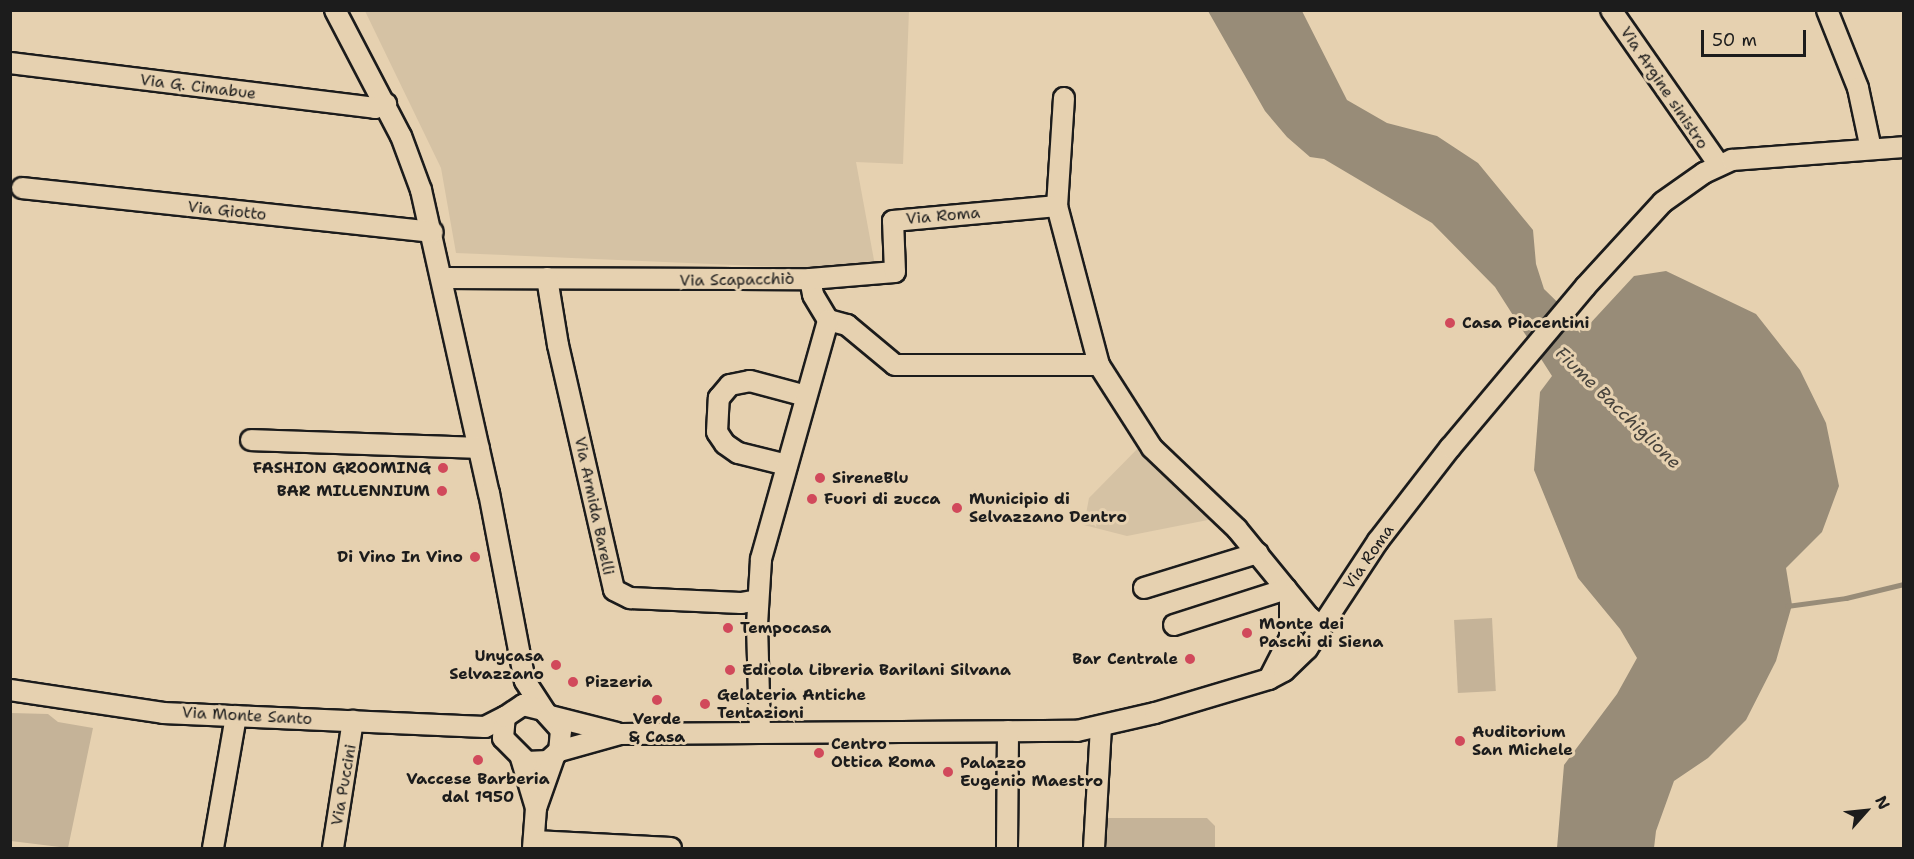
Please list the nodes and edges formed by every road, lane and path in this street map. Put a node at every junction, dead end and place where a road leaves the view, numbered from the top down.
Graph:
1 (335, 10) edge
2 (1611, 10) edge
3 (1827, 10) edge
4 (10, 63) edge
5 (1064, 98) dead end
6 (386, 104) junction
7 (1904, 147) edge
8 (1871, 149) junction
9 (1711, 169) junction
10 (22, 188) dead end
11 (1057, 206) junction
12 (433, 232) junction
13 (442, 278) junction
14 (547, 278) junction
15 (810, 279) junction
16 (828, 320) junction
17 (1099, 365) junction
18 (806, 396) junction
19 (251, 440) dead end
20 (479, 448) junction
21 (787, 465) junction
22 (1258, 553) junction
23 (1144, 588) dead end
24 (1288, 592) junction
25 (758, 600) junction
26 (1292, 619) junction
27 (1174, 625) dead end
28 (1322, 627) junction
29 (1307, 649) junction
30 (1269, 679) junction
31 (525, 683) junction
32 (10, 690) edge
33 (508, 714) junction
34 (548, 714) junction
35 (236, 716) junction
36 (353, 721) junction
37 (485, 727) junction
38 (1101, 727) junction
39 (1008, 731) junction
40 (760, 732) junction
41 (620, 734) junction
42 (503, 738) junction
43 (557, 754) junction
44 (521, 758) junction
45 (537, 808) junction
46 (533, 845) edge
47 (213, 849) edge
48 (333, 849) edge
49 (671, 849) edge
50 (1007, 849) edge
51 (1094, 849) edge

1 - 6 street
2 - 9 street, Via Argine sinistro
3 - 8 street
4 - 6 street, Via G. Cimabue
5 - 11 street
6 - 12 street
7 - 8 street
8 - 9 street
9 - 28 street, Via Roma
10 - 12 street, Via Giotto
11 - 15 street, Via Roma
11 - 17 street
12 - 13 street
13 - 14 street, Via Scapacchiò
13 - 20 street
14 - 15 street, Via Scapacchiò
14 - 25 street, Via Armida Barelli
15 - 16 street, Via Scapacchiò
16 - 17 street
16 - 18 street
17 - 22 street
18 - 21 street
18 - 21 street
19 - 20 street
20 - 31 street
21 - 25 street
22 - 23 street
22 - 24 street
24 - 26 street
24 - 27 street
24 - 28 street
25 - 40 street
26 - 29 street
26 - 30 street
28 - 29 street, Via Roma
29 - 30 street, Via Roma
30 - 38 street, Via Roma
31 - 33 street
31 - 34 street
32 - 35 street, Via Monte Santo
33 - 34 street
33 - 37 street, Via Monte Santo
33 - 42 street
34 - 41 street, Via Roma
34 - 43 street
35 - 36 street, Via Monte Santo
35 - 47 street
36 - 37 street, Via Monte Santo
36 - 48 street, Via Puccini
37 - 42 street, Via Monte Santo
38 - 39 street, Via Roma
38 - 51 street
39 - 40 street, Via Roma
39 - 50 street
40 - 41 street, Via Roma
41 - 43 street, Via Roma
42 - 44 street
43 - 44 street
43 - 45 street
44 - 45 street
45 - 46 street
46 - 49 street

